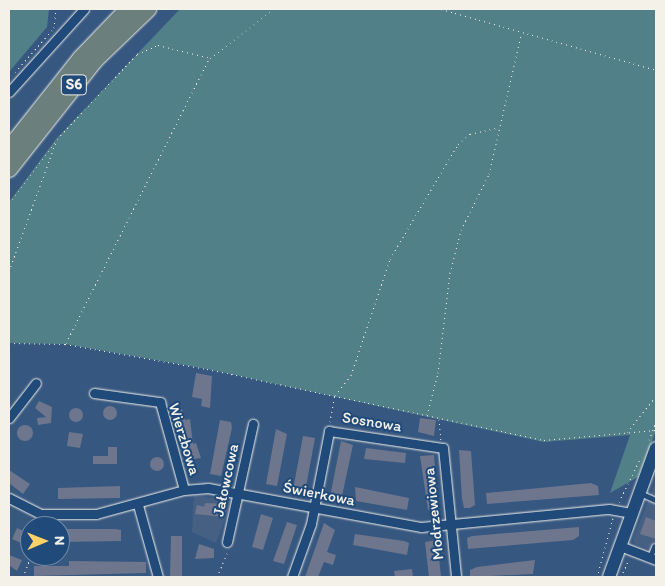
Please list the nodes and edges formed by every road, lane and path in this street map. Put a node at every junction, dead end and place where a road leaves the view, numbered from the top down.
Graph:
1 (56, 9) edge
2 (84, 9) edge
3 (128, 9) edge
4 (148, 9) edge
5 (274, 9) edge
6 (441, 9) edge
7 (521, 35) junction
8 (210, 58) junction
9 (656, 70) edge
10 (9, 80) edge
11 (9, 92) edge
12 (498, 128) junction
13 (57, 139) junction
14 (9, 149) edge
15 (9, 169) edge
16 (9, 203) edge
17 (9, 271) edge
18 (9, 343) edge
19 (65, 344) junction
20 (36, 383) dead end
21 (94, 393) dead end
22 (335, 395) junction
23 (656, 396) edge
24 (427, 415) junction
25 (9, 418) edge
26 (439, 418) junction
27 (330, 421) dead end
28 (656, 422) edge
29 (253, 424) dead end
30 (655, 430) edge
31 (626, 432) junction
32 (442, 448) junction
33 (651, 452) edge
34 (184, 490) junction
35 (639, 493) junction
36 (239, 494) junction
37 (9, 498) edge
38 (656, 500) edge
39 (138, 505) junction
40 (314, 509) junction
41 (616, 509) junction
42 (631, 513) junction
43 (451, 524) junction
44 (228, 538) joint
45 (620, 546) junction
46 (654, 547) dead end
47 (653, 558) edge
48 (158, 577) edge
49 (217, 577) edge
50 (292, 577) edge
51 (456, 577) edge
52 (597, 577) edge
53 (609, 577) edge

1 - 10 path
2 - 11 street
3 - 14 highway, S6
4 - 15 highway, S6
5 - 8 path
6 - 7 path
7 - 9 path
7 - 12 path
8 - 13 path
8 - 19 path
12 - 22 path
12 - 24 path
13 - 16 path
13 - 17 path
18 - 19 path
19 - 22 path
20 - 25 street
21 - 34 street, Wierzbowa
22 - 24 path
22 - 27 path
23 - 31 path
24 - 26 path
26 - 31 path
26 - 32 path
28 - 30 path
29 - 36 street, Jałowcowa
30 - 31 path
30 - 33 path
32 - 40 street, Sosnowa
32 - 43 street, Modrzewiowa
33 - 35 main road
33 - 41 path
34 - 36 street, Świerkowa
34 - 39 street, Świerkowa
35 - 38 lane
35 - 42 main road
36 - 40 street, Świerkowa
36 - 44 street, Jałowcowa
37 - 39 street, Świerkowa
39 - 48 street
40 - 43 street, Świerkowa
40 - 50 street, Sosnowa
41 - 42 street, Świerkowa
41 - 43 street, Świerkowa
41 - 52 path
42 - 45 main road
43 - 51 street, Modrzewiowa
44 - 49 path
45 - 47 street
45 - 53 main road
46 - 47 lane

